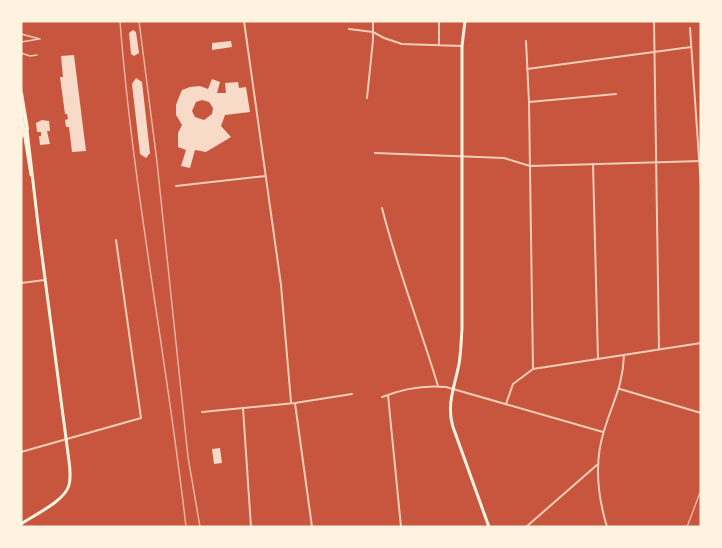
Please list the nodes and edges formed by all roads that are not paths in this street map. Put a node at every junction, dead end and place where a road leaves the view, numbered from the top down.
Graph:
1 (244, 21) edge
2 (373, 21) edge
3 (439, 21) edge
4 (465, 21) edge
5 (654, 21) edge
6 (349, 28) dead end
7 (690, 28) dead end
8 (373, 32) junction
9 (21, 34) edge
10 (21, 42) edge
11 (526, 42) dead end
12 (439, 45) junction
13 (462, 46) junction
14 (691, 47) junction
15 (654, 51) junction
16 (21, 53) edge
17 (37, 55) dead end
18 (527, 69) junction
19 (21, 93) edge
20 (616, 94) dead end
21 (367, 98) dead end
22 (529, 102) junction
23 (21, 111) edge
24 (22, 120) edge
25 (24, 135) edge
26 (21, 147) edge
27 (30, 148) junction
28 (27, 153) junction
29 (375, 153) dead end
30 (462, 155) junction
31 (700, 161) edge
32 (656, 163) junction
33 (593, 164) junction
34 (530, 166) junction
35 (32, 176) junction
36 (266, 176) junction
37 (176, 186) dead end
38 (701, 187) edge
39 (382, 208) dead end
40 (116, 240) dead end
41 (45, 280) junction
42 (21, 283) edge
43 (701, 343) edge
44 (659, 349) junction
45 (624, 355) junction
46 (598, 359) junction
47 (533, 369) junction
48 (438, 386) junction
49 (453, 389) junction
50 (620, 389) junction
51 (352, 394) dead end
52 (388, 395) junction
53 (382, 397) dead end
54 (291, 402) junction
55 (295, 403) junction
56 (506, 404) junction
57 (243, 408) junction
58 (202, 411) dead end
59 (701, 413) edge
60 (603, 432) junction
61 (66, 438) junction
62 (21, 452) edge
63 (598, 464) junction
64 (21, 524) edge
65 (251, 527) edge
66 (312, 527) edge
67 (401, 527) edge
68 (489, 527) edge
69 (526, 527) edge
70 (607, 527) edge

1 - 36 street
2 - 8 street
3 - 12 street
4 - 13 main road
5 - 15 street
6 - 8 street
7 - 14 street
8 - 12 street
8 - 21 street
9 - 10 lane
11 - 18 street
12 - 13 street
13 - 30 main road
14 - 15 street
14 - 31 street
15 - 18 street
15 - 32 street
16 - 17 lane
18 - 22 street
19 - 25 main road
20 - 22 street
22 - 34 street
23 - 24 main road
24 - 25 main road
25 - 27 main road
25 - 27 main road
25 - 28 main road
26 - 28 main road
27 - 35 main road
28 - 35 main road
29 - 30 street
30 - 34 street
30 - 49 main road
31 - 32 street
31 - 38 street
32 - 33 street
32 - 44 street
33 - 34 street
33 - 46 street
34 - 47 street
35 - 41 main road
36 - 37 street
36 - 54 street
39 - 48 street
40 - 61 street
41 - 42 street
41 - 61 main road
43 - 44 street
44 - 45 street
45 - 46 street
45 - 50 street
46 - 47 street
47 - 56 street
48 - 49 street
48 - 52 street
49 - 56 street
49 - 68 main road
50 - 59 street
50 - 60 street
51 - 55 street
52 - 53 street
52 - 67 street
54 - 55 street
54 - 57 street
55 - 66 street
56 - 60 street
57 - 58 street
57 - 65 street
60 - 63 street
61 - 62 street
61 - 64 main road
63 - 69 street
63 - 70 street

